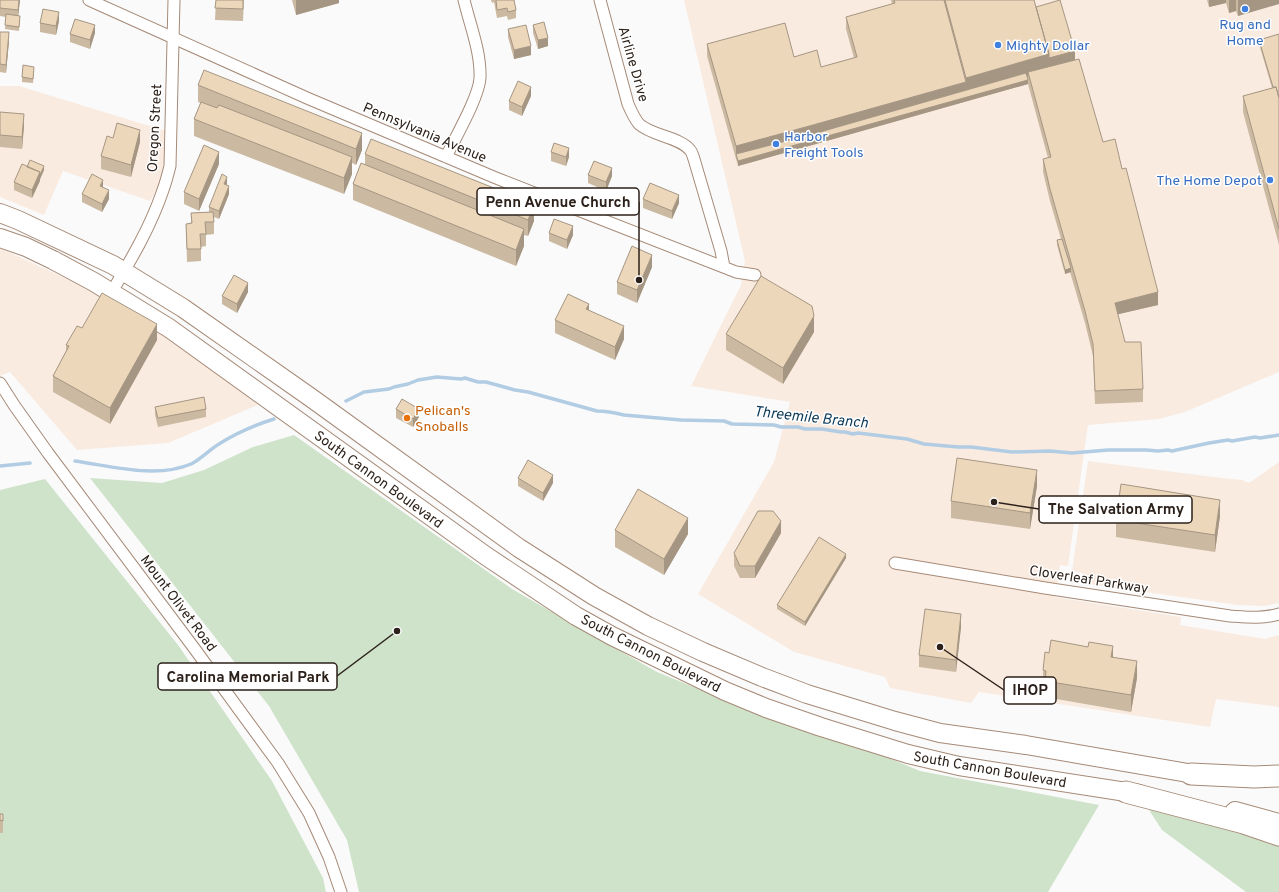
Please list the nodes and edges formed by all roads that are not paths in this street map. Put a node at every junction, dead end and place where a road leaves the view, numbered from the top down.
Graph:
1 (89, 0) edge
2 (174, 0) edge
3 (464, 0) edge
4 (600, 0) edge
5 (173, 38) junction
6 (446, 157) junction
7 (0, 213) edge
8 (0, 238) edge
9 (724, 268) junction
10 (124, 272) junction
11 (755, 275) dead end
12 (111, 293) junction
13 (0, 383) edge
14 (895, 563) dead end
15 (1279, 614) edge
16 (1191, 774) junction
17 (1279, 776) edge
18 (1279, 783) edge
19 (1126, 792) junction
20 (1279, 823) edge
21 (1279, 835) edge
22 (340, 892) edge

1 - 5 street, Pennsylvania Avenue
2 - 5 street, Oregon Street
3 - 6 street
4 - 9 street, Airline Drive
5 - 6 street, Pennsylvania Avenue
5 - 10 street, Oregon Street
6 - 9 street, Pennsylvania Avenue
7 - 10 main road, South Cannon Boulevard
8 - 12 main road, South Cannon Boulevard
9 - 11 street, Pennsylvania Avenue
10 - 12 street, Oregon Street
10 - 16 main road, South Cannon Boulevard
12 - 19 main road, South Cannon Boulevard
13 - 22 street, Mount Olivet Road
14 - 15 street, Cloverleaf Parkway
16 - 17 highway
16 - 18 main road, South Cannon Boulevard
19 - 20 main road, South Cannon Boulevard
19 - 21 highway

